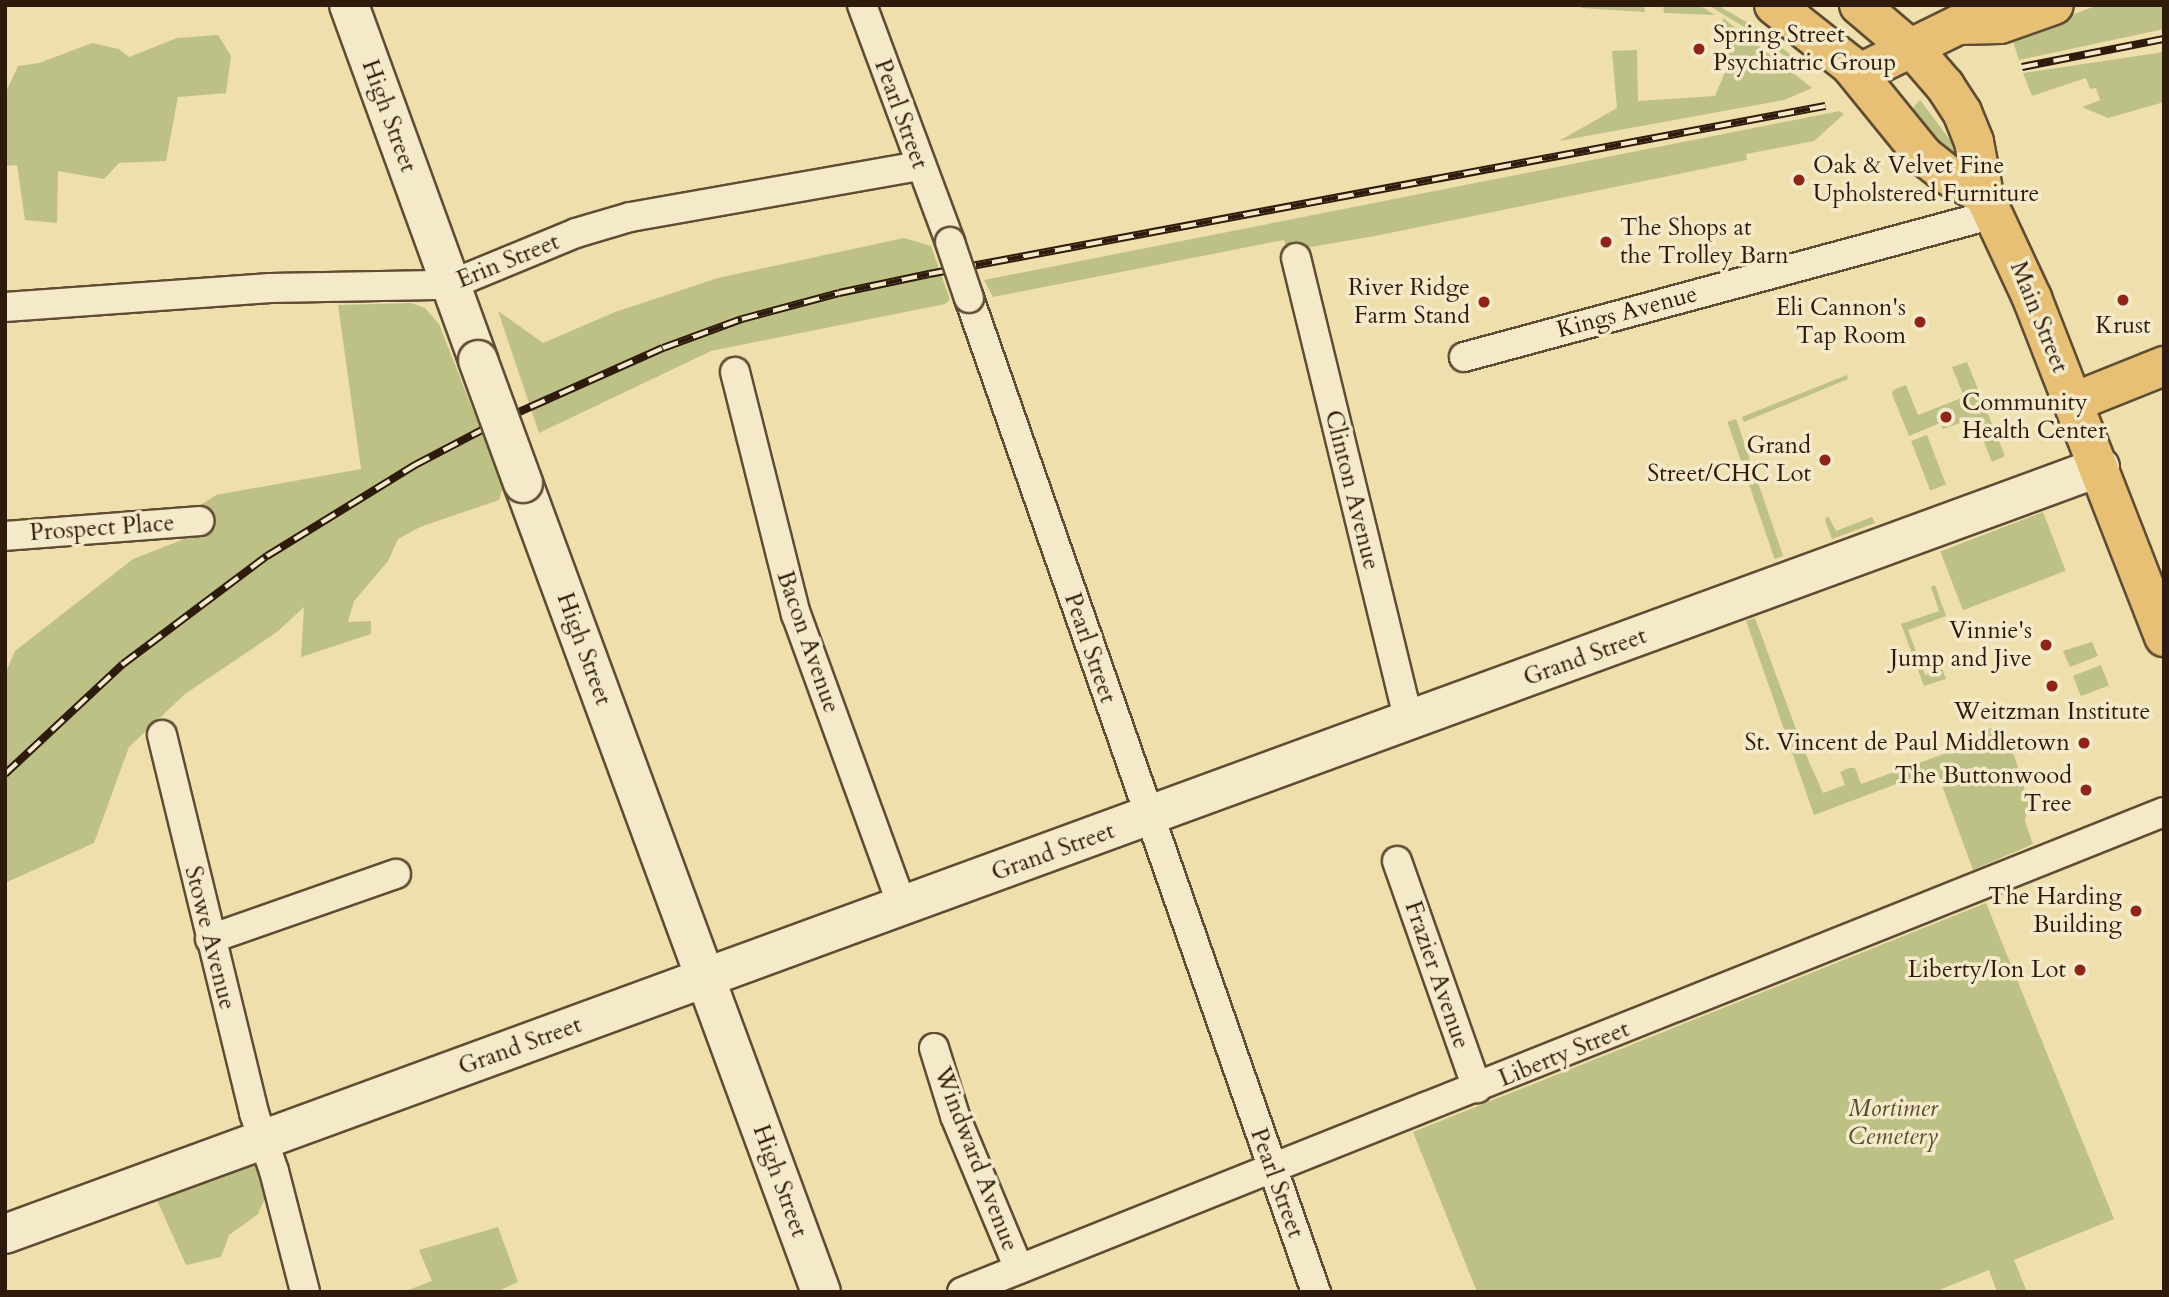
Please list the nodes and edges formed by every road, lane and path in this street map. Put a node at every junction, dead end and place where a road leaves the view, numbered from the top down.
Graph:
1 (349, 5) edge
2 (862, 5) edge
3 (1774, 5) edge
4 (1859, 5) edge
5 (2054, 5) edge
6 (1964, 15) edge
7 (1910, 47) junction
8 (1860, 76) junction
9 (920, 166) junction
10 (1989, 204) junction
11 (1296, 258) dead end
12 (450, 285) junction
13 (5, 307) edge
14 (1464, 357) dead end
15 (2164, 366) edge
16 (735, 372) dead end
17 (2074, 402) junction
18 (2100, 467) junction
19 (199, 521) dead end
20 (5, 536) edge
21 (2164, 637) edge
22 (1409, 721) junction
23 (162, 735) dead end
24 (2164, 812) edge
25 (1148, 817) junction
26 (1397, 861) dead end
27 (396, 874) dead end
28 (902, 906) junction
29 (210, 939) junction
30 (704, 978) junction
31 (934, 1048) dead end
32 (1477, 1088) junction
33 (263, 1141) junction
34 (1272, 1170) junction
35 (5, 1234) edge
36 (1018, 1269) junction
37 (305, 1292) edge
38 (821, 1292) edge
39 (962, 1292) edge
40 (1316, 1292) edge

1 - 12 street, High Street
2 - 9 street, Pearl Street
3 - 8 main road
4 - 7 main road, Main Street
5 - 6 main road
6 - 7 main road
7 - 8 main road
7 - 10 main road, Main Street
8 - 10 main road
9 - 12 street, Erin Street
9 - 25 street, Pearl Street, bridge
10 - 14 street, Kings Avenue
10 - 17 main road, Main Street
11 - 22 street, Clinton Avenue
12 - 13 street, Erin Street
12 - 30 street, High Street, bridge
15 - 17 main road
16 - 28 street, Bacon Avenue
17 - 18 main road, Main Street
18 - 21 main road, Main Street
18 - 22 street, Grand Street
19 - 20 street, Prospect Place
22 - 25 street, Grand Street
23 - 29 street, Stowe Avenue
24 - 32 street, Liberty Street
25 - 28 street, Grand Street
25 - 34 street, Pearl Street
26 - 32 street, Frazier Avenue
27 - 29 street
28 - 30 street, Grand Street
29 - 33 street, Stowe Avenue
30 - 33 street, Grand Street
30 - 38 street, High Street
31 - 36 street, Windward Avenue
32 - 34 street, Liberty Street
33 - 35 street, Grand Street
33 - 37 street, Stowe Avenue
34 - 36 street, Liberty Street
34 - 40 street, Pearl Street
36 - 39 street, Liberty Street

